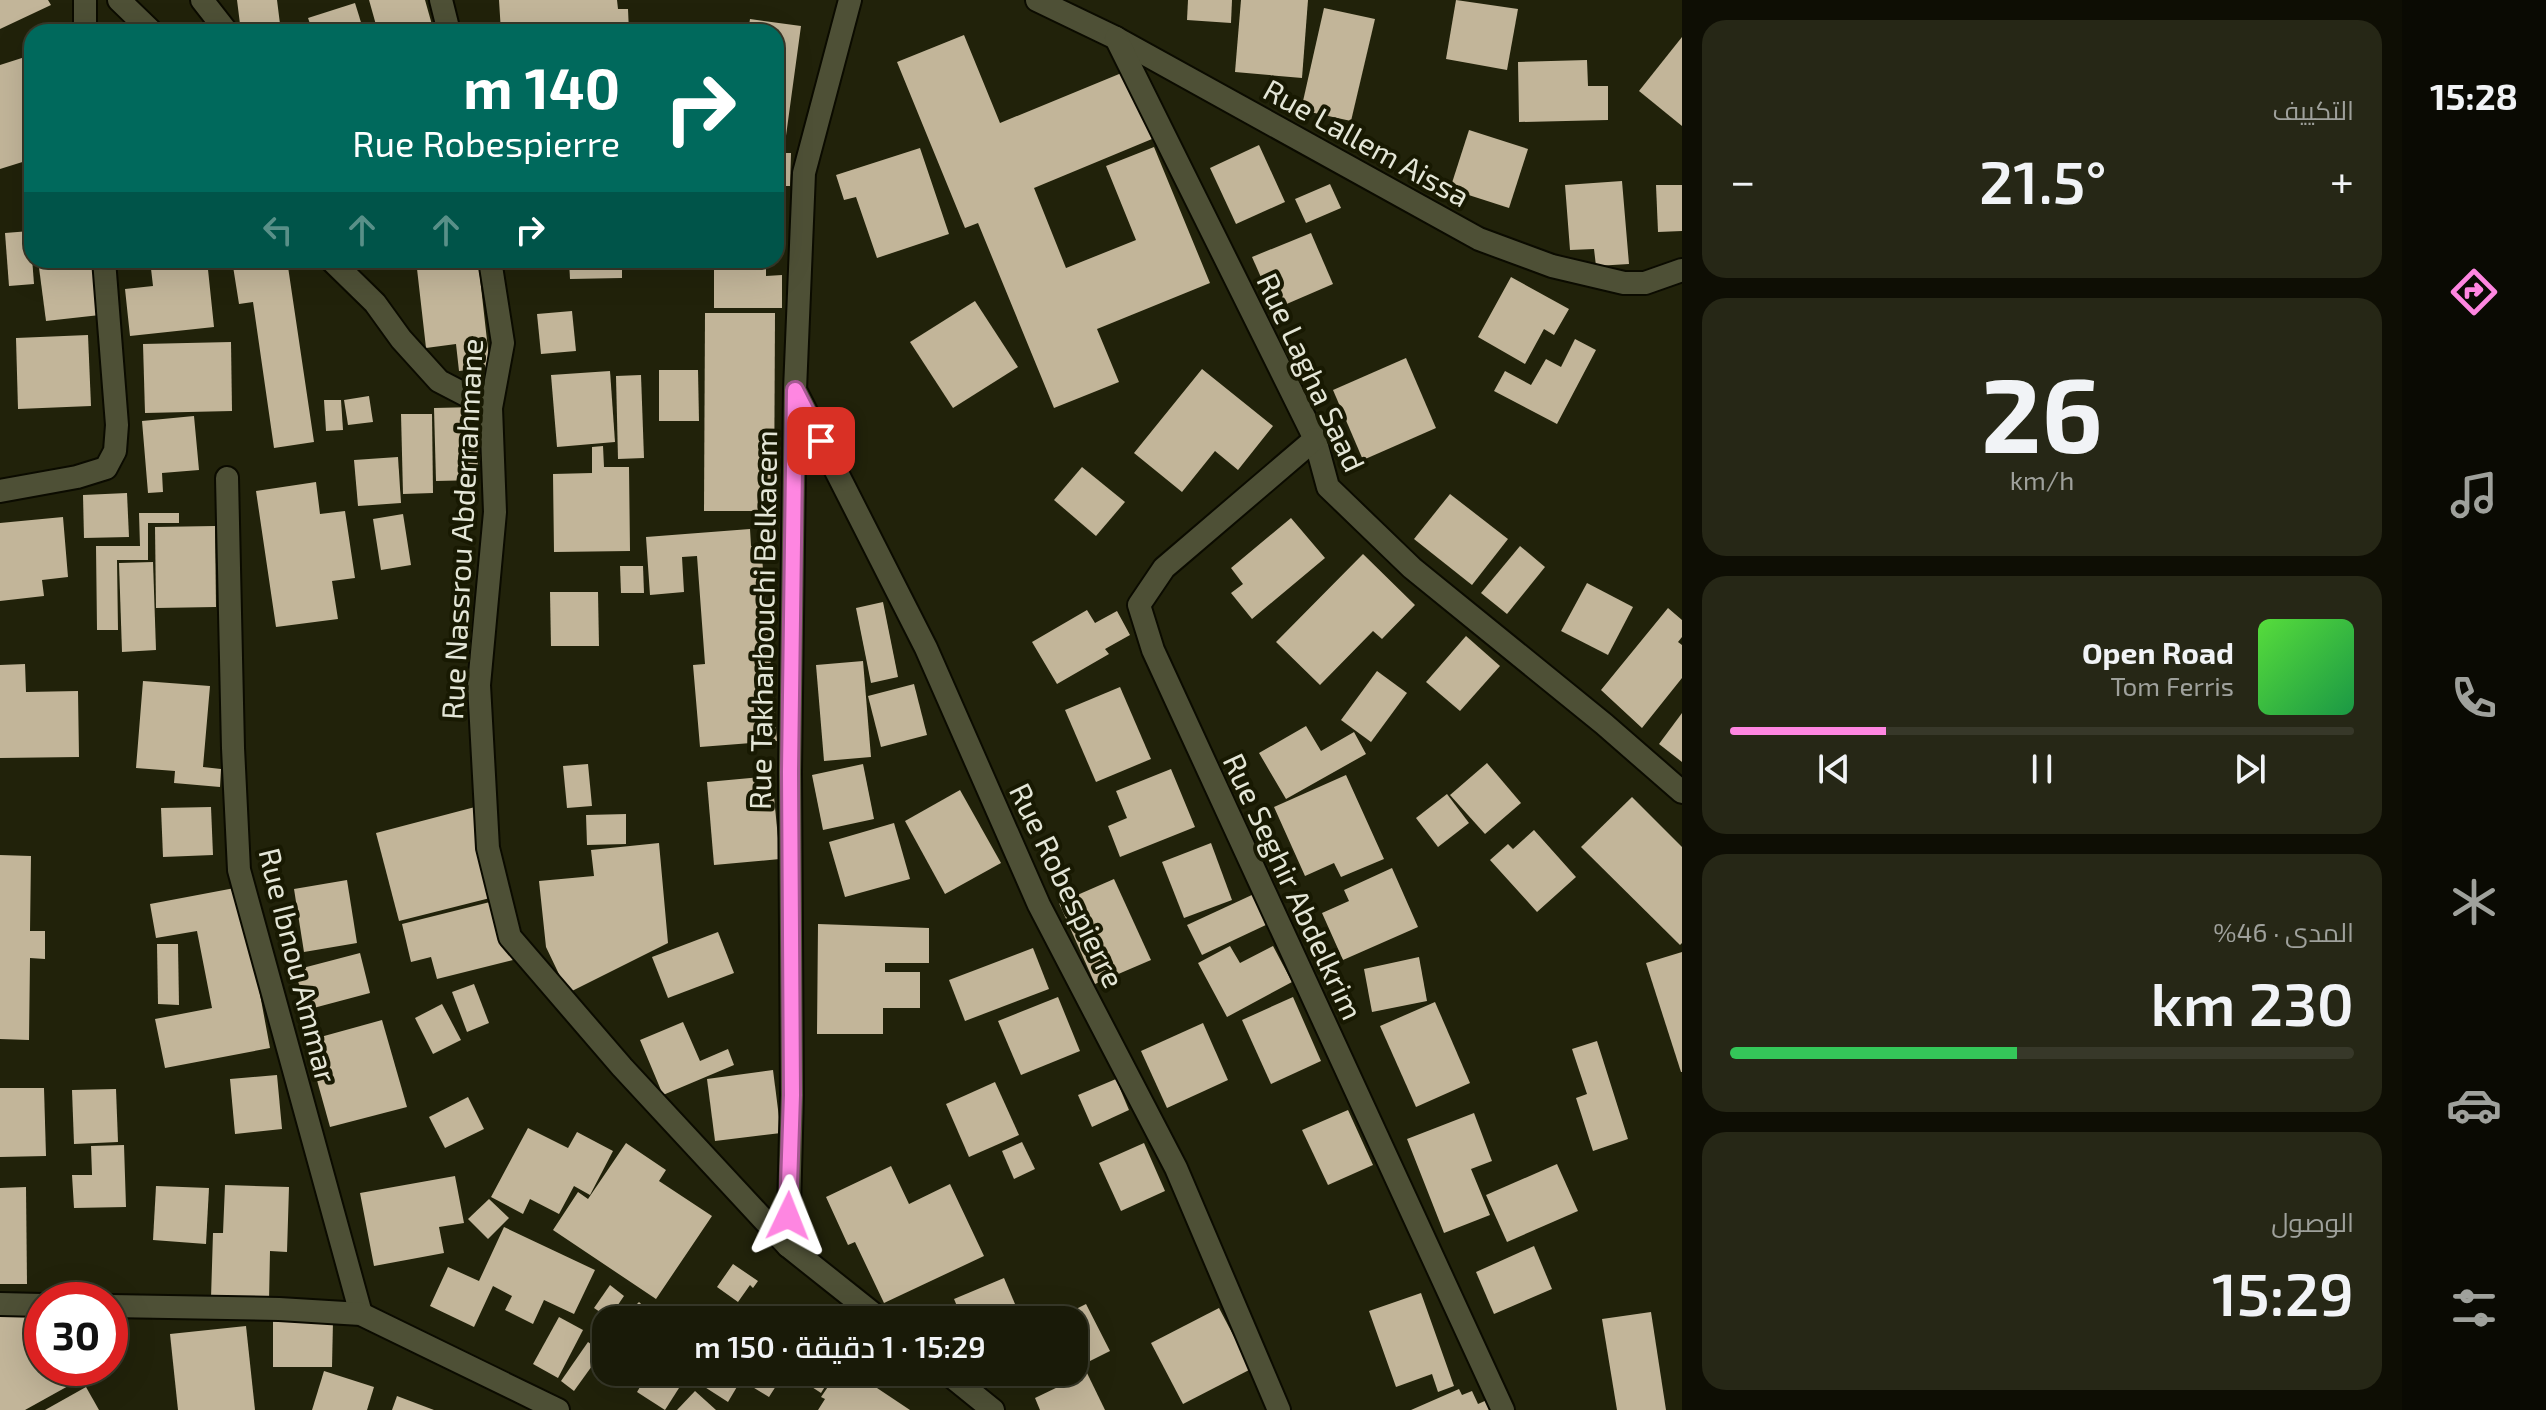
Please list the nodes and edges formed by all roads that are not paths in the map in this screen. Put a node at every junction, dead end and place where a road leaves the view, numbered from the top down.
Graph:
1 (85, 0) edge
2 (119, 0) edge
3 (202, 0) edge
4 (441, 0) edge
5 (850, 0) edge
6 (1037, 0) edge
7 (85, 24) edge
8 (144, 24) edge
9 (221, 24) edge
10 (447, 24) edge
11 (1116, 38) junction
12 (105, 268) edge
13 (339, 268) edge
14 (359, 268) edge
15 (491, 268) edge
16 (1682, 270) edge
17 (375, 303) junction
18 (795, 390) junction
19 (491, 408) junction
20 (1315, 439) junction
21 (227, 478) dead end
22 (0, 491) edge
23 (1682, 792) edge
24 (788, 1246) junction
25 (0, 1304) edge
26 (24, 1305) edge
27 (128, 1306) edge
28 (863, 1306) edge
29 (361, 1314) junction
30 (963, 1386) edge
31 (558, 1410) edge
32 (993, 1410) edge
33 (1279, 1410) edge
34 (1503, 1410) edge

1 - 7 street
2 - 8 street
3 - 9 street
4 - 10 street
5 - 18 street, Rue Takharbouchi Belkacem
6 - 11 street, Rue Lallem Aissa
11 - 16 street, Rue Lallem Aissa
11 - 20 street, Rue Lagha Saad
12 - 22 street
13 - 17 street
14 - 17 street
15 - 19 street, Rue Nassrou Abderrahmane
17 - 19 street
18 - 24 street, Rue Takharbouchi Belkacem
18 - 33 street, Rue Robespierre
19 - 24 street, Rue Nassrou Abderrahmane
20 - 23 street, Rue Lagha Saad
20 - 34 street, Rue Seghir Abdelkrim
21 - 29 street, Rue Ibnou Ammar
24 - 28 street, Rue Nassrou Abderrahmane
25 - 26 street
27 - 29 street
29 - 31 street
30 - 32 street

